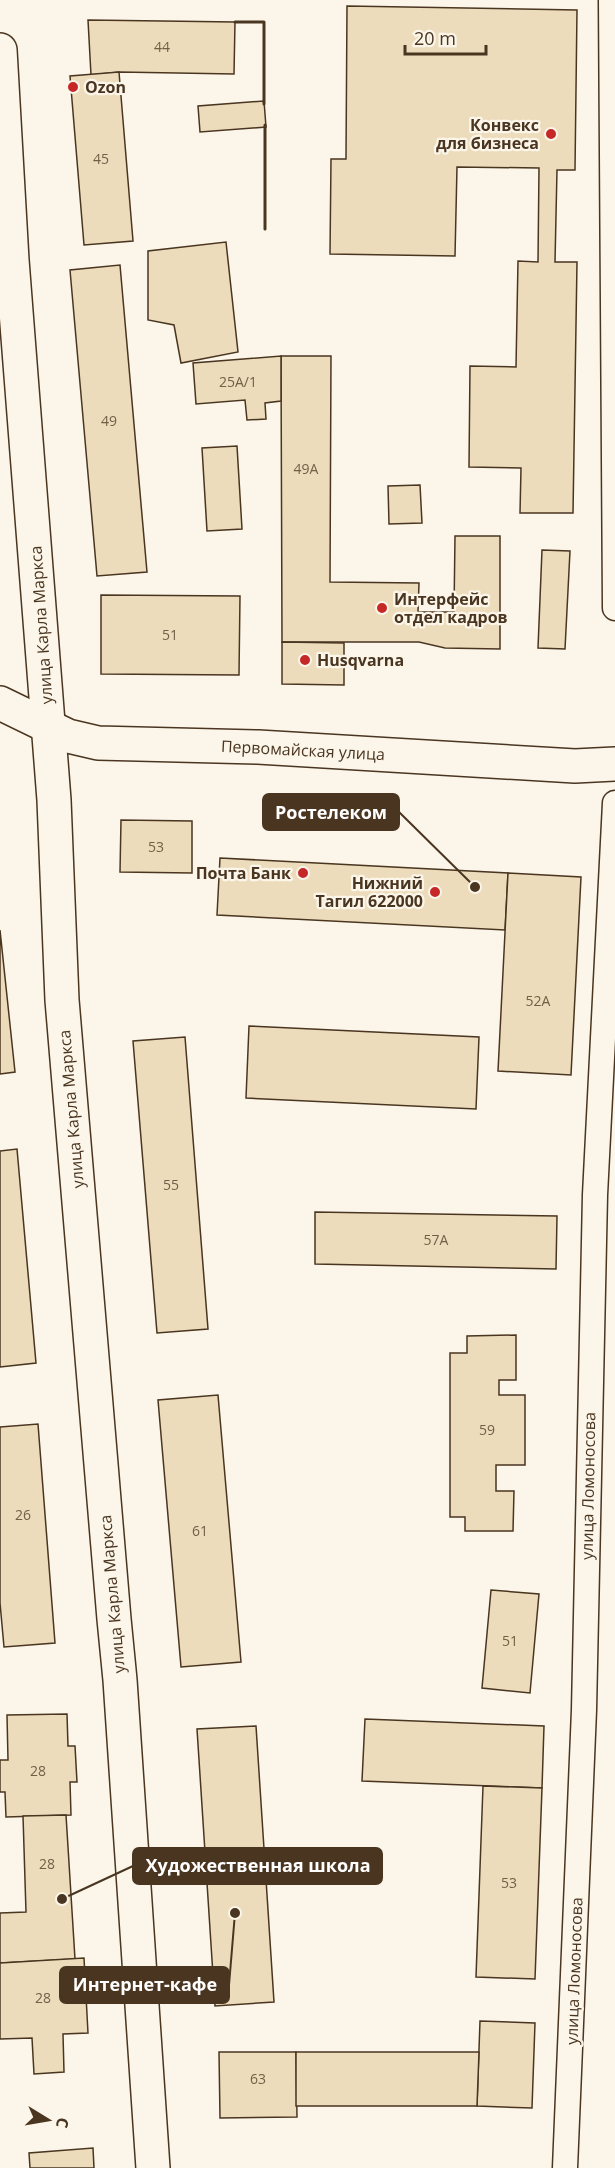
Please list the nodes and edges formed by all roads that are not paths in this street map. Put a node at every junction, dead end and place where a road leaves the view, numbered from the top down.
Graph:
1 (611, 0) edge
2 (0, 50) edge
3 (615, 608) edge
4 (0, 703) edge
5 (48, 726) junction
6 (615, 764) edge
7 (615, 803) edge
8 (153, 2168) edge
9 (565, 2168) edge

1 - 3 street
2 - 5 street, улица Карла Маркса
4 - 5 street, Первомайская улица
5 - 6 street, Первомайская улица
5 - 8 street, улица Карла Маркса
7 - 9 street, улица Ломоносова

